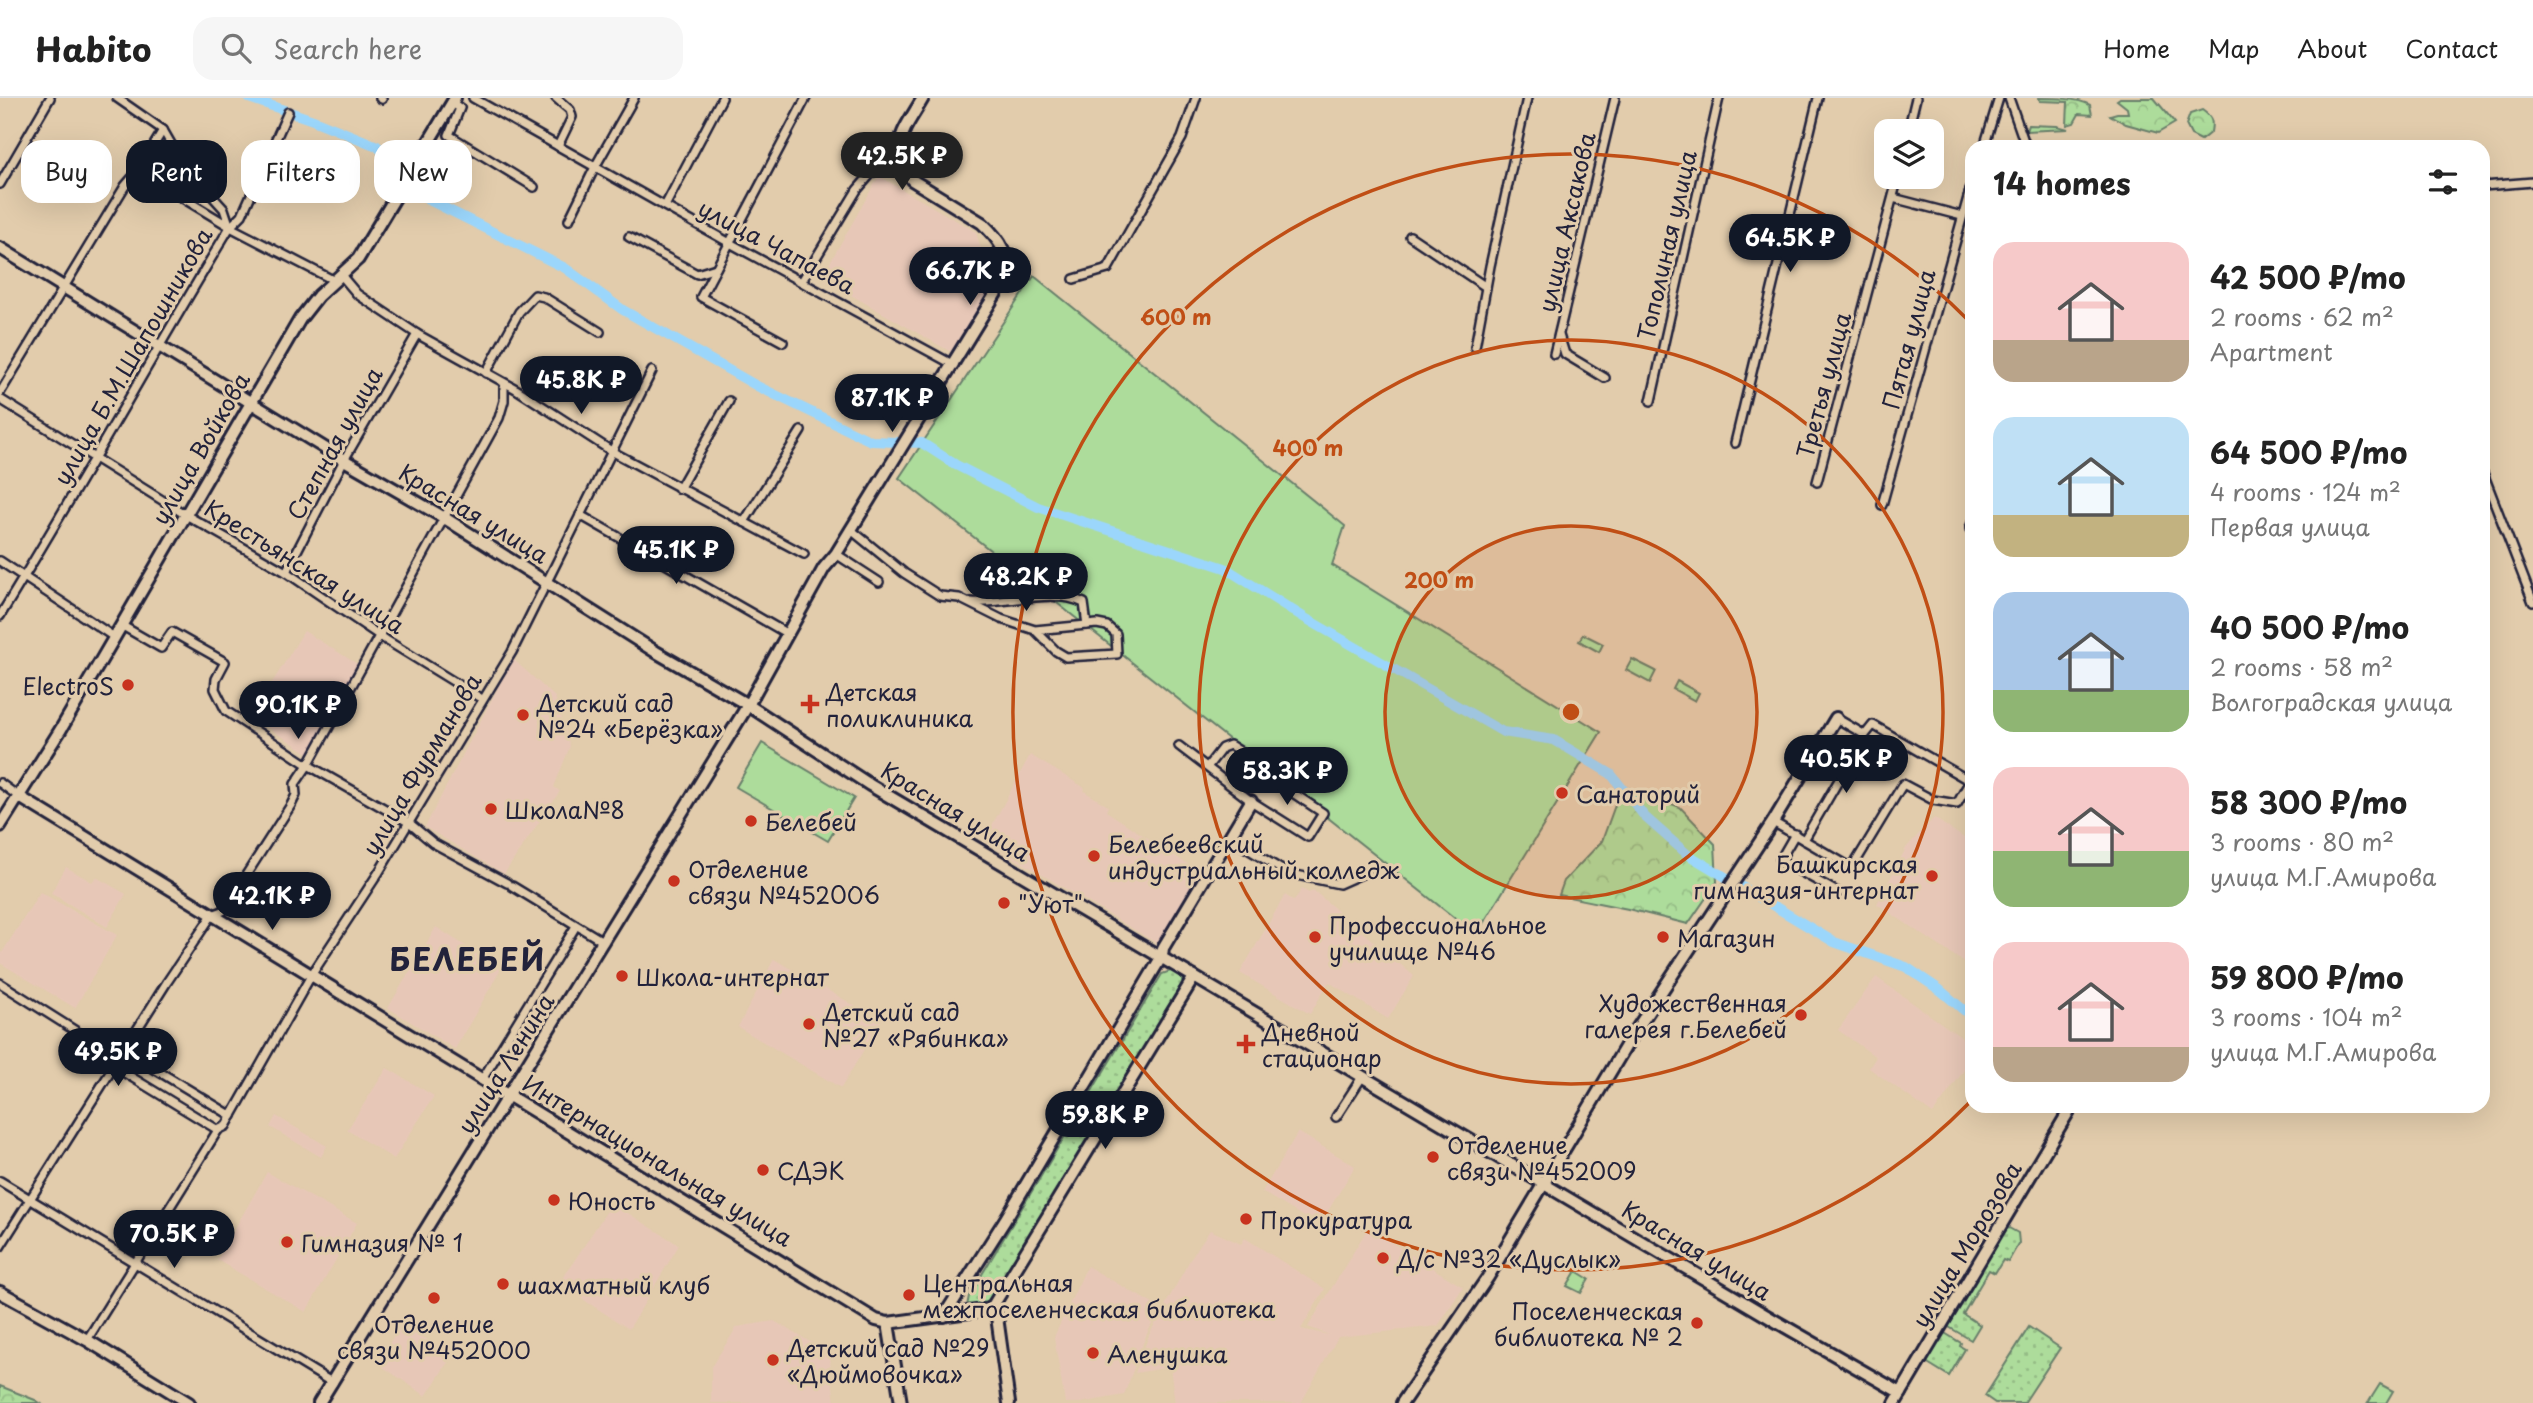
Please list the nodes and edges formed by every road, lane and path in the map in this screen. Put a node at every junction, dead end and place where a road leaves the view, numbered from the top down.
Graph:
1 (50, 98) edge
2 (117, 98) edge
3 (473, 98) edge
4 (556, 98) edge
5 (634, 98) edge
6 (722, 98) edge
7 (806, 98) edge
8 (923, 98) edge
9 (1196, 98) edge
10 (1527, 98) edge
11 (1615, 98) edge
12 (1718, 98) edge
13 (1818, 98) edge
14 (1916, 98) edge
15 (1999, 98) edge
16 (2009, 98) edge
17 (454, 100) edge
18 (288, 112) dead end
19 (1911, 119) edge
20 (163, 130) junction
21 (157, 140) edge
22 (1986, 140) edge
23 (2024, 140) edge
24 (899, 141) junction
25 (558, 146) junction
26 (595, 167) junction
27 (2533, 182) edge
28 (0, 184) edge
29 (126, 185) edge
30 (2490, 185) edge
31 (534, 187) dead end
32 (1896, 189) edge
33 (1894, 198) junction
34 (190, 203) edge
35 (665, 206) junction
36 (1965, 206) edge
37 (1962, 216) junction
38 (569, 220) dead end
39 (230, 227) junction
40 (1410, 236) dead end
41 (629, 237) dead end
42 (728, 242) junction
43 (0, 248) edge
44 (716, 268) junction
45 (338, 278) junction
46 (1074, 279) dead end
47 (802, 281) junction
48 (1486, 286) junction
49 (63, 287) junction
50 (600, 332) dead end
51 (417, 334) junction
52 (1559, 334) junction
53 (783, 342) dead end
54 (159, 345) junction
55 (1475, 347) dead end
56 (1553, 354) dead end
57 (954, 365) junction
58 (652, 371) dead end
59 (486, 373) junction
60 (1605, 378) dead end
61 (504, 384) junction
62 (0, 393) edge
63 (0, 399) edge
64 (251, 401) junction
65 (729, 401) dead end
66 (1651, 401) dead end
67 (802, 431) dead end
68 (1735, 443) dead end
69 (613, 452) junction
70 (94, 460) junction
71 (344, 460) junction
72 (1817, 482) dead end
73 (679, 489) junction
74 (2490, 491) edge
75 (1882, 505) dead end
76 (186, 514) junction
77 (580, 515) junction
78 (443, 517) junction
79 (744, 522) junction
80 (850, 529) junction
81 (804, 554) dead end
82 (836, 554) junction
83 (0, 561) edge
84 (286, 572) junction
85 (24, 576) junction
86 (547, 581) junction
87 (879, 582) dead end
88 (967, 602) junction
89 (2533, 602) edge
90 (0, 616) edge
91 (121, 625) junction
92 (1087, 625) junction
93 (1035, 630) junction
94 (786, 633) junction
95 (380, 636) junction
96 (114, 637) junction
97 (482, 699) junction
98 (748, 705) junction
99 (1836, 718) joint
100 (1865, 735) junction
101 (1179, 746) dead end
102 (308, 765) junction
103 (1208, 766) junction
104 (1965, 777) edge
105 (0, 783) edge
106 (1965, 790) edge
107 (18, 796) junction
108 (1251, 801) junction
109 (408, 822) junction
110 (1773, 822) junction
111 (0, 826) edge
112 (1795, 834) junction
113 (1228, 837) junction
114 (1804, 839) junction
115 (1366, 872) dead end
116 (1839, 893) dead end
117 (212, 915) junction
118 (576, 926) junction
119 (604, 942) junction
120 (1163, 956) junction
121 (312, 974) junction
122 (1195, 977) junction
123 (0, 983) edge
124 (125, 1051) junction
125 (120, 1059) junction
126 (115, 1067) junction
127 (1362, 1077) junction
128 (483, 1078) junction
129 (509, 1094) junction
130 (2069, 1113) edge
131 (232, 1116) junction
132 (1336, 1117) dead end
133 (218, 1130) junction
134 (0, 1181) edge
135 (1545, 1185) junction
136 (30, 1200) junction
137 (0, 1247) edge
138 (136, 1263) junction
139 (0, 1292) edge
140 (991, 1309) junction
141 (944, 1316) junction
142 (888, 1323) junction
143 (87, 1340) junction
144 (333, 1382) junction
145 (1898, 1398) edge
146 (189, 1403) edge
147 (319, 1403) edge
148 (901, 1403) edge
149 (1009, 1403) edge
150 (1402, 1403) edge

1 - 28 street
2 - 20 street
3 - 25 street, улица Чапаева
4 - 25 street
5 - 26 street
6 - 35 street
7 - 42 street
8 - 24 street
9 - 46 street
10 - 48 street
11 - 52 street, улица Аксакова
12 - 66 street, Тополиная улица
13 - 68 street
14 - 19 street
15 - 22 street
16 - 23 street
17 - 31 street, улица Войкова
17 - 45 street, улица Войкова
18 - 39 street, улица Б.М.Шапошникова
20 - 21 street
20 - 39 street
24 - 47 street
24 - 57 street, улица Ленина
25 - 26 street, улица Чапаева
26 - 35 street, улица Чапаева
26 - 38 street
27 - 30 street
29 - 49 street
32 - 33 street, Третья улица
33 - 37 street
33 - 72 street, Третья улица
34 - 39 street
35 - 42 street, улица Чапаева
36 - 37 street, Пятая улица
37 - 75 street, Пятая улица
39 - 45 street
39 - 54 street, улица Б.М.Шапошникова
40 - 48 street
41 - 44 street
42 - 44 street
42 - 47 street, улица Чапаева
43 - 49 street, Красная улица
44 - 53 street
45 - 51 street
45 - 64 street, улица Войкова
47 - 57 street, улица Чапаева
48 - 55 street
49 - 54 street, Красная улица
49 - 62 street
50 - 59 street
51 - 59 street
51 - 71 street, Степная улица
52 - 56 street, улица Аксакова
52 - 60 street
54 - 64 street, Красная улица
54 - 70 street, улица Б.М.Шапошникова
57 - 80 street, улица Ленина
58 - 69 street, улица Фурманова
59 - 61 street
61 - 69 street
61 - 78 street
63 - 70 street, Крестьянская улица
64 - 71 street, Красная улица
64 - 76 street, улица Войкова
65 - 73 street
67 - 79 street
69 - 73 street
69 - 77 street, улица Фурманова
70 - 76 street, Крестьянская улица
70 - 85 street, улица Б.М.Шапошникова
71 - 78 street, Красная улица
71 - 84 street, Степная улица
73 - 79 street
74 - 89 street
76 - 84 street, Крестьянская улица
76 - 91 street, улица Войкова
77 - 86 street, улица Фурманова
77 - 94 street
78 - 86 street, Красная улица
78 - 95 street
79 - 81 street
80 - 82 street, улица Ленина
80 - 88 street
82 - 87 street
82 - 94 street, улица Ленина
83 - 85 street
84 - 95 street, Крестьянская улица
85 - 90 street, улица Б.М.Шапошникова
85 - 96 street
86 - 97 street, улица Фурманова
86 - 98 street, Красная улица
88 - 92 street
88 - 93 street
91 - 96 street, улица Войкова
91 - 102 street
92 - 93 street
92 - 93 street
94 - 98 street, улица Ленина
95 - 97 street, Крестьянская улица
95 - 102 street
96 - 107 street, улица Войкова
97 - 109 street, улица Фурманова
98 - 119 street, улица Ленина
98 - 120 street, Красная улица
99 - 100 street
99 - 110 street
100 - 104 street
100 - 114 street
101 - 103 street
102 - 109 street
102 - 117 street
103 - 108 street
103 - 108 street
105 - 107 street, Интернациональная улица
106 - 114 street
107 - 111 street, улица Войкова
107 - 117 street, Интернациональная улица
108 - 113 street
109 - 118 street
109 - 121 street, улица Фурманова
110 - 112 street
110 - 135 street
112 - 114 street
112 - 116 street
113 - 115 street
113 - 120 street
117 - 121 street, Интернациональная улица
117 - 124 street
118 - 119 street
118 - 128 street
119 - 129 street, улица Ленина
120 - 122 street, Красная улица
120 - 141 street
121 - 128 street, Интернациональная улица
121 - 131 street, улица Фурманова
122 - 127 street, Красная улица
122 - 140 street
123 - 125 street
124 - 125 street
124 - 131 street
125 - 126 street
126 - 133 street
126 - 136 street
127 - 132 street
127 - 135 street, Красная улица
128 - 129 street, Интернациональная улица
129 - 142 street, Интернациональная улица
129 - 144 street, улица Ленина
130 - 145 street, улица Морозова
131 - 133 street, улица Фурманова
133 - 138 street, улица Фурманова
134 - 136 street
135 - 145 street, Красная улица
135 - 150 street
136 - 137 street
136 - 138 street
138 - 143 street, улица Фурманова
138 - 144 street
139 - 143 street
140 - 141 street
140 - 149 street
141 - 142 street
142 - 148 street
143 - 146 street
144 - 147 street, улица Ленина

